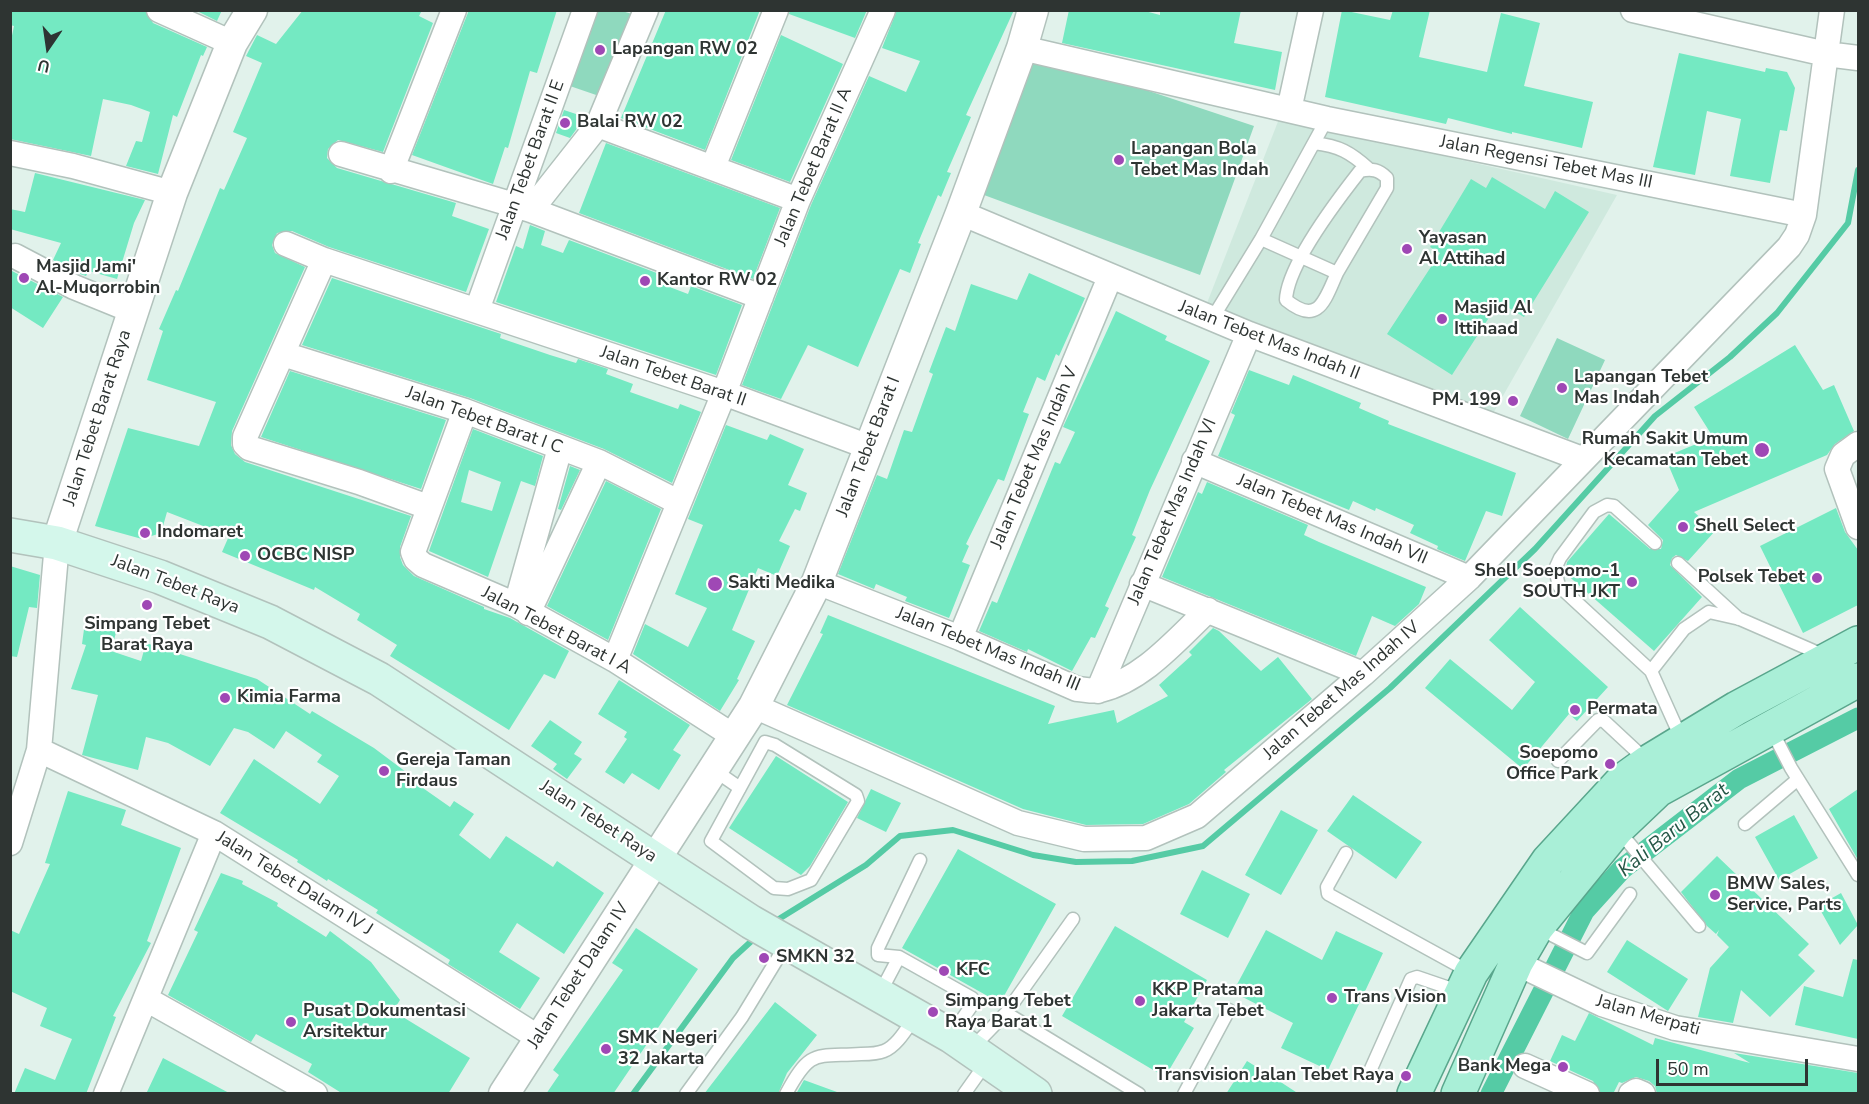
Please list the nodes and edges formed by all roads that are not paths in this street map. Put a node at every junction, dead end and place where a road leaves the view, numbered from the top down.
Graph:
1 (159, 10) edge
2 (252, 10) edge
3 (454, 10) edge
4 (585, 10) edge
5 (646, 10) edge
6 (776, 10) edge
7 (883, 10) edge
8 (1033, 10) edge
9 (1311, 10) edge
10 (1633, 10) edge
11 (1832, 10) edge
12 (231, 43) junction
13 (1022, 48) junction
14 (1843, 56) edge
15 (1289, 110) junction
16 (1327, 119) junction
17 (598, 125) junction
18 (1314, 143) junction
19 (10, 153) edge
20 (340, 154) dead end
21 (713, 167) junction
22 (1369, 169) junction
23 (390, 171) junction
24 (172, 193) junction
25 (798, 200) junction
26 (523, 207) junction
27 (961, 213) junction
28 (1804, 215) junction
29 (1261, 239) junction
30 (286, 244) dead end
31 (15, 256) dead end
32 (1301, 257) junction
33 (324, 260) junction
34 (1337, 273) junction
35 (1110, 278) junction
36 (761, 297) junction
37 (477, 310) junction
38 (133, 311) junction
39 (1212, 319) junction
40 (1249, 334) junction
41 (283, 354) junction
42 (724, 393) junction
43 (465, 411) junction
44 (1858, 444) edge
45 (869, 447) junction
46 (560, 448) junction
47 (1582, 459) junction
48 (1194, 461) junction
49 (599, 462) junction
50 (678, 502) junction
51 (428, 507) junction
52 (1858, 527) edge
53 (10, 536) edge
54 (57, 543) junction
55 (1655, 543) dead end
56 (1678, 563) dead end
57 (1469, 578) junction
58 (817, 582) junction
59 (1142, 584) junction
60 (522, 609) junction
61 (1208, 610) junction
62 (1740, 619) junction
63 (960, 638) junction
64 (1845, 651) edge
65 (615, 660) junction
66 (1652, 671) junction
67 (1363, 674) junction
68 (1858, 680) edge
69 (1098, 691) junction
70 (754, 706) junction
71 (1774, 733) junction
72 (735, 737) junction
73 (1683, 741) junction
74 (39, 750) junction
75 (1558, 761) dead end
76 (713, 770) junction
77 (1641, 779) junction
78 (1798, 779) junction
79 (740, 788) junction
80 (1744, 824) dead end
81 (214, 833) junction
82 (1626, 839) junction
83 (10, 843) edge
84 (1346, 853) dead end
85 (656, 860) junction
86 (920, 860) dead end
87 (1858, 874) edge
88 (1630, 894) dead end
89 (1073, 919) dead end
90 (1699, 926) dead end
91 (1537, 927) junction
92 (770, 933) junction
93 (899, 957) junction
94 (1527, 968) junction
95 (1466, 982) junction
96 (879, 995) junction
97 (146, 999) junction
98 (1228, 1010) dead end
99 (1006, 1013) junction
100 (916, 1016) junction
101 (538, 1038) junction
102 (969, 1049) junction
103 (1858, 1059) edge
104 (1525, 1066) dead end
105 (1370, 1071) dead end
106 (106, 1094) edge
107 (315, 1094) edge
108 (504, 1094) edge
109 (686, 1094) edge
110 (786, 1094) edge
111 (964, 1094) edge
112 (1035, 1094) edge
113 (1139, 1094) edge
114 (1184, 1094) edge
115 (1414, 1094) edge
116 (1458, 1094) edge
117 (1587, 1094) edge
118 (1631, 1094) edge
119 (1643, 1094) edge

1 - 12 street
2 - 12 street, Jalan Tebet Barat Raya
3 - 23 street
4 - 26 street, Jalan Tebet Barat II E
5 - 17 street, Jalan Tebet Barat II E
6 - 21 street
7 - 25 street, Jalan Tebet Barat II A
8 - 13 street, Jalan Tebet Barat I
9 - 15 street
10 - 14 street
11 - 14 street, Jalan Tebet Mas Indah IV
12 - 24 street, Jalan Tebet Barat Raya
13 - 15 street, Jalan Regensi Tebet Mas III
13 - 27 street, Jalan Tebet Barat I
14 - 28 street, Jalan Tebet Mas Indah IV
15 - 16 street, Jalan Regensi Tebet Mas III
16 - 18 lane
16 - 28 street, Jalan Regensi Tebet Mas III
17 - 21 street
17 - 26 street, Jalan Tebet Barat II E
18 - 22 lane
18 - 29 lane
19 - 24 street
20 - 23 street
21 - 25 street
22 - 32 lane
22 - 34 lane
23 - 26 street
24 - 38 street, Jalan Tebet Barat Raya
25 - 36 street, Jalan Tebet Barat II A
26 - 36 street
26 - 37 street, Jalan Tebet Barat II E
27 - 35 street, Jalan Tebet Mas Indah II
27 - 45 street, Jalan Tebet Barat I
28 - 47 street, Jalan Tebet Mas Indah IV
29 - 32 lane
29 - 39 lane
30 - 33 street
31 - 38 street
32 - 34 lane
32 - 34 lane
33 - 37 street
33 - 41 street
35 - 39 street, Jalan Tebet Mas Indah II
35 - 63 street, Jalan Tebet Mas Indah V
36 - 42 street, Jalan Tebet Barat II A
37 - 42 street, Jalan Tebet Barat II
38 - 54 street, Jalan Tebet Barat Raya
39 - 40 street, Jalan Tebet Mas Indah II
40 - 47 street, Jalan Tebet Mas Indah II
40 - 48 street, Jalan Tebet Mas Indah VI
41 - 43 street, Jalan Tebet Barat I C
41 - 51 street
42 - 45 street, Jalan Tebet Barat II
42 - 50 street, Jalan Tebet Barat II A
43 - 46 street, Jalan Tebet Barat I C
43 - 51 street, Jalan Tebet Barat I A
44 - 52 street
45 - 58 street, Jalan Tebet Barat I
46 - 49 street, Jalan Tebet Barat I C
46 - 60 street
47 - 57 street, Jalan Tebet Mas Indah IV
48 - 57 street, Jalan Tebet Mas Indah VII
48 - 59 street, Jalan Tebet Mas Indah VI
49 - 50 street, Jalan Tebet Barat I C
49 - 60 street
50 - 65 street, Jalan Tebet Barat II A
51 - 60 street, Jalan Tebet Barat I A
53 - 54 main road, Jalan Tebet Raya
54 - 74 street, Jalan Tebet Barat Raya
54 - 85 main road, Jalan Tebet Raya
55 - 66 lane
56 - 62 lane
57 - 67 street, Jalan Tebet Mas Indah IV
58 - 63 street, Jalan Tebet Mas Indah III
58 - 70 street, Jalan Tebet Barat I
59 - 61 street
59 - 69 street, Jalan Tebet Mas Indah VI
60 - 65 street, Jalan Tebet Barat I A
61 - 67 street
61 - 69 street, Jalan Tebet Mas Indah III
62 - 64 lane
62 - 66 lane
63 - 69 street, Jalan Tebet Mas Indah III
64 - 73 main road
65 - 72 street, Jalan Tebet Barat I A
66 - 73 lane
67 - 70 street, Jalan Tebet Mas Indah IV
68 - 71 main road
70 - 72 street, Jalan Tebet Barat I
71 - 77 main road
71 - 78 lane
72 - 76 street, Jalan Tebet Barat I
73 - 77 main road
74 - 81 street, Jalan Tebet Dalam IV J
74 - 83 street, Jalan Tebet Barat Raya
75 - 77 lane
76 - 79 lane
76 - 85 street, Jalan Tebet Barat I
77 - 82 main road
77 - 95 main road
78 - 80 lane
78 - 87 lane
79 - 79 lane
81 - 97 street
81 - 101 street, Jalan Tebet Dalam IV J
82 - 90 lane
82 - 91 main road
84 - 95 lane
85 - 92 main road, Jalan Tebet Raya
85 - 101 street, Jalan Tebet Dalam IV
86 - 93 lane
88 - 91 lane
89 - 99 lane
91 - 94 main road
92 - 96 main road, Jalan Tebet Raya
92 - 109 lane
93 - 96 lane
93 - 102 lane
94 - 103 street, Jalan Merpati
94 - 116 main road
95 - 105 lane
95 - 115 main road
96 - 100 main road, Jalan Tebet Raya
97 - 106 street
97 - 107 street
98 - 114 lane
99 - 102 lane
99 - 113 lane
100 - 102 main road, Jalan Tebet Raya
100 - 110 lane
101 - 108 street, Jalan Tebet Dalam IV
102 - 111 lane
102 - 112 main road, Jalan Tebet Raya
104 - 117 street
118 - 119 street

